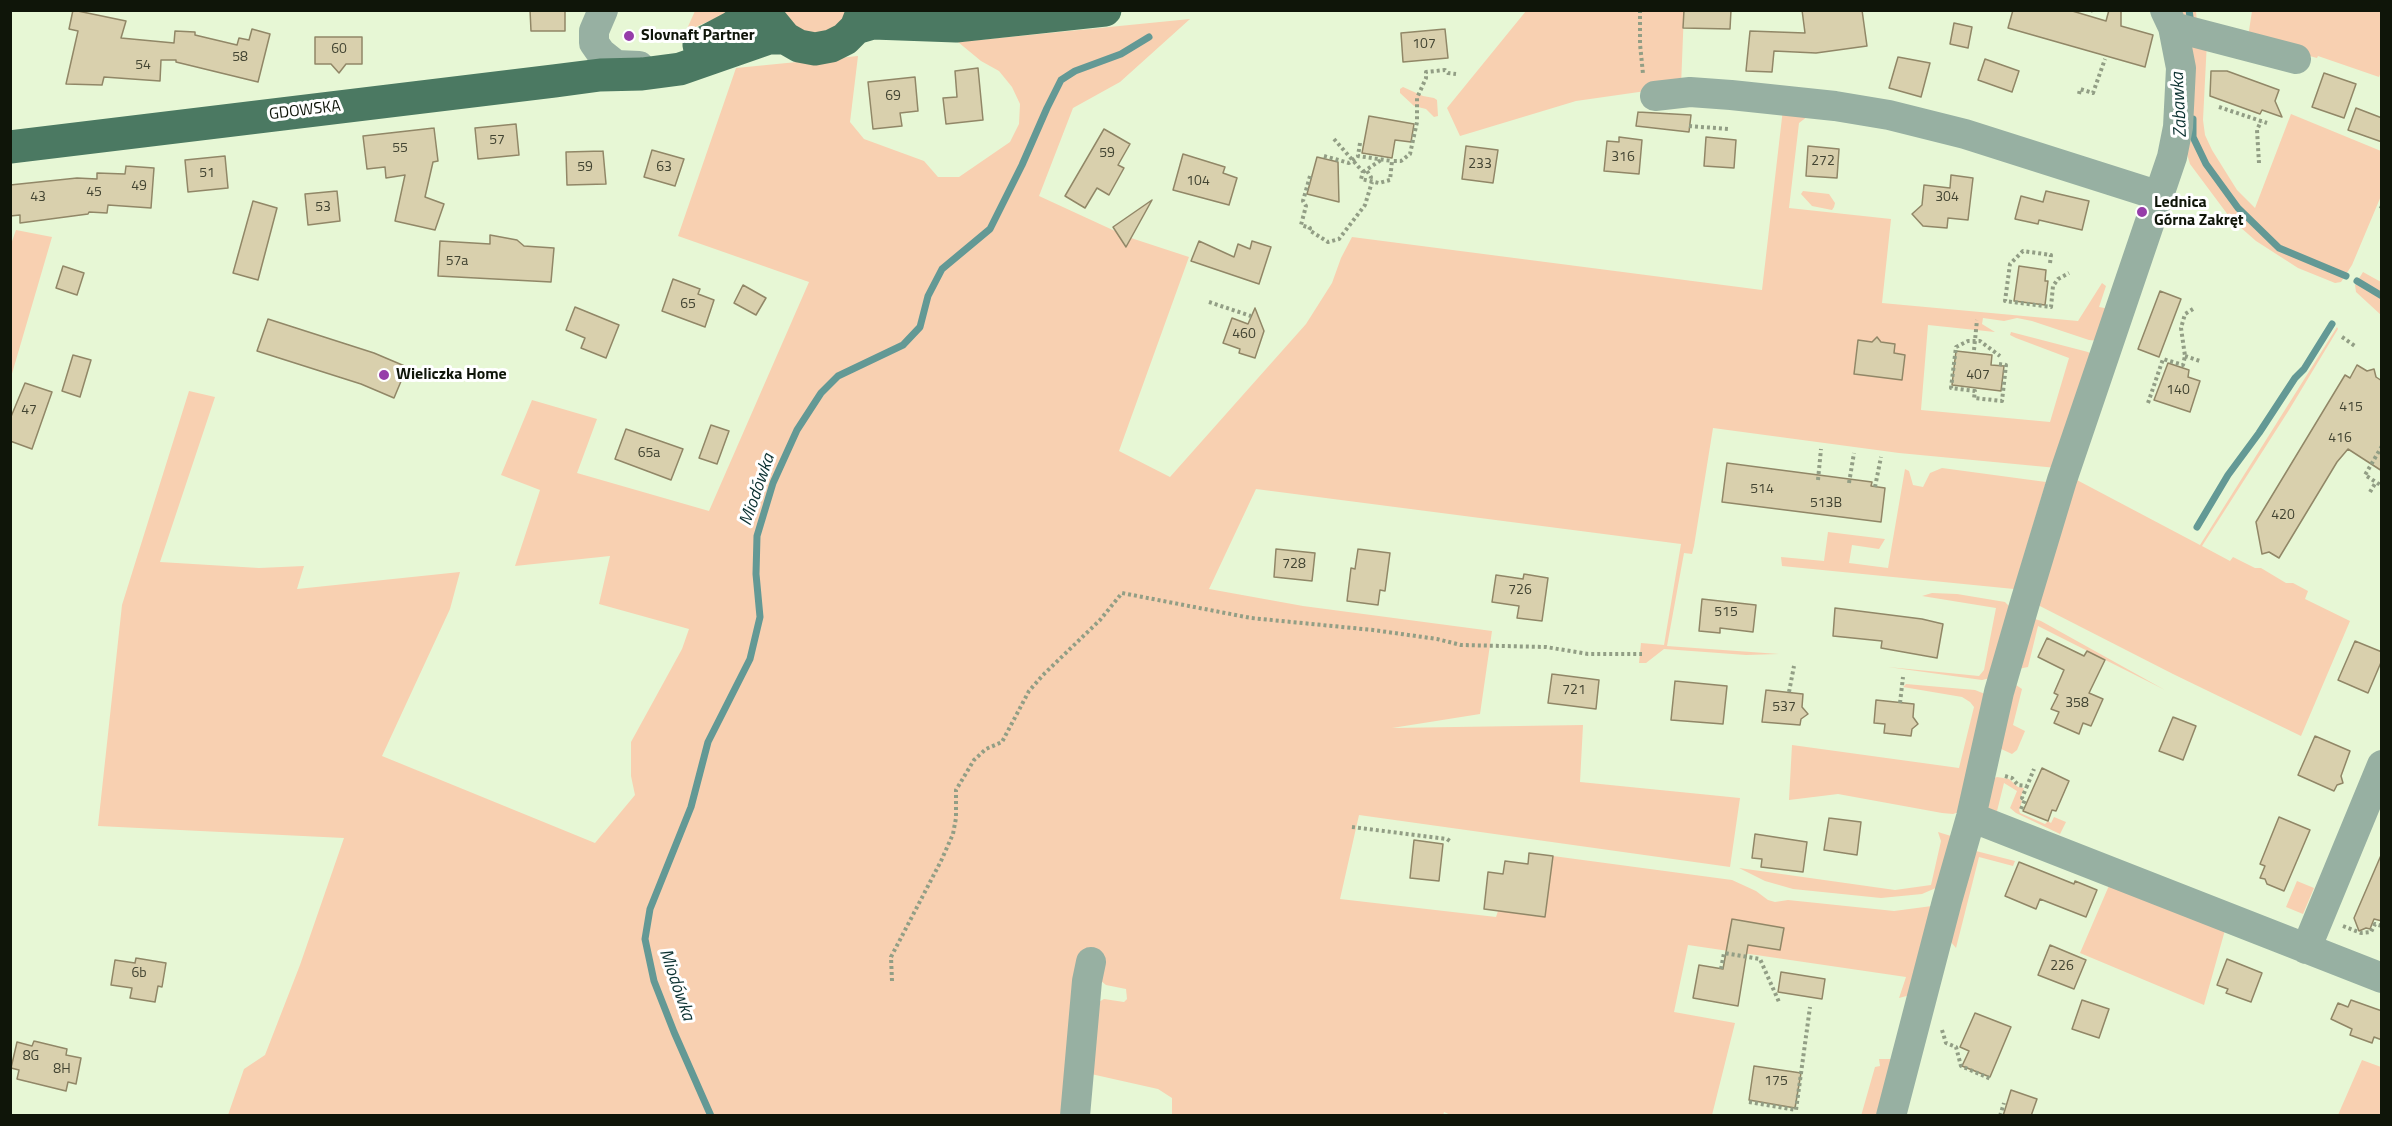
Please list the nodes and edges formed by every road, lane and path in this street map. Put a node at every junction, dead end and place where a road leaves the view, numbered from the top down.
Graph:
1 (603, 10) edge
2 (755, 10) edge
3 (768, 10) edge
4 (943, 10) edge
5 (1105, 10) edge
6 (1640, 10) edge
7 (859, 19) edge
8 (2169, 19) edge
9 (1000, 20) junction
10 (785, 38) junction
11 (2105, 59) dead end
12 (2296, 59) dead end
13 (639, 66) junction
14 (1456, 74) dead end
15 (600, 75) junction
16 (2079, 94) dead end
17 (1655, 96) joint
18 (2219, 107) dead end
19 (2261, 121) junction
20 (2267, 123) dead end
21 (1689, 126) dead end
22 (1728, 129) dead end
23 (1334, 139) dead end
24 (1360, 143) dead end
25 (10, 147) edge
26 (1324, 156) dead end
27 (1358, 156) junction
28 (1352, 160) junction
29 (1381, 160) junction
30 (1392, 161) junction
31 (2259, 162) dead end
32 (1365, 171) junction
33 (1310, 176) dead end
34 (1371, 182) junction
35 (2160, 196) junction
36 (2382, 206) edge
37 (2382, 211) edge
38 (2050, 263) dead end
39 (2069, 273) dead end
40 (1209, 302) dead end
41 (2193, 309) dead end
42 (1251, 316) dead end
43 (1977, 320) dead end
44 (2342, 337) dead end
45 (1975, 341) junction
46 (2355, 346) dead end
47 (1974, 350) dead end
48 (2000, 356) dead end
49 (2185, 356) junction
50 (2200, 361) dead end
51 (1999, 364) dead end
52 (2148, 403) dead end
53 (2382, 446) edge
54 (1821, 449) dead end
55 (1854, 453) dead end
56 (1881, 457) dead end
57 (1818, 480) dead end
58 (2376, 482) junction
59 (1849, 483) dead end
60 (2382, 486) edge
61 (1875, 487) dead end
62 (2370, 492) dead end
63 (1642, 654) dead end
64 (1794, 666) dead end
65 (1903, 677) dead end
66 (1790, 692) dead end
67 (1900, 703) dead end
68 (2382, 765) edge
69 (2034, 769) dead end
70 (2002, 776) dead end
71 (2027, 786) junction
72 (2022, 812) dead end
73 (1971, 817) junction
74 (1352, 827) dead end
75 (1450, 842) dead end
76 (2340, 925) dead end
77 (2382, 926) edge
78 (2306, 949) junction
79 (1091, 962) dead end
80 (1721, 969) dead end
81 (2382, 978) edge
82 (891, 981) dead end
83 (1779, 1002) dead end
84 (1810, 1007) dead end
85 (1942, 1030) dead end
86 (1992, 1078) dead end
87 (1749, 1102) dead end
88 (2004, 1103) dead end
89 (1075, 1116) edge
90 (1891, 1116) edge
91 (2000, 1116) edge

1 - 13 street
2 - 13 main road, GDOWSKA
3 - 10 main road
4 - 9 main road
5 - 9 main road
6 - 17 path
7 - 9 main road
7 - 10 main road
8 - 12 street
8 - 35 street
10 - 15 main road, GDOWSKA
11 - 16 path
13 - 15 main road, GDOWSKA
14 - 30 path
15 - 25 main road, GDOWSKA
17 - 35 street
18 - 19 path
19 - 20 path
19 - 31 path
21 - 22 path
23 - 28 path
24 - 27 path
26 - 28 path
27 - 28 path
27 - 29 path
28 - 32 path
29 - 30 path
29 - 32 path
30 - 34 path
32 - 34 path
32 - 34 path
33 - 34 path
35 - 73 street
36 - 37 path
38 - 39 path
40 - 42 path
41 - 49 path
43 - 45 path
44 - 46 path
45 - 47 path
45 - 48 path
45 - 51 path
49 - 50 path
49 - 52 path
53 - 58 path
54 - 57 path
55 - 59 path
56 - 61 path
58 - 60 path
58 - 62 path
63 - 82 path
64 - 66 path
65 - 67 path
68 - 78 street
69 - 71 path
70 - 71 path
71 - 72 path
73 - 78 street
73 - 90 street
74 - 75 path
76 - 77 path
78 - 81 street
79 - 89 street
80 - 83 path
84 - 87 path
85 - 86 path
88 - 91 path

